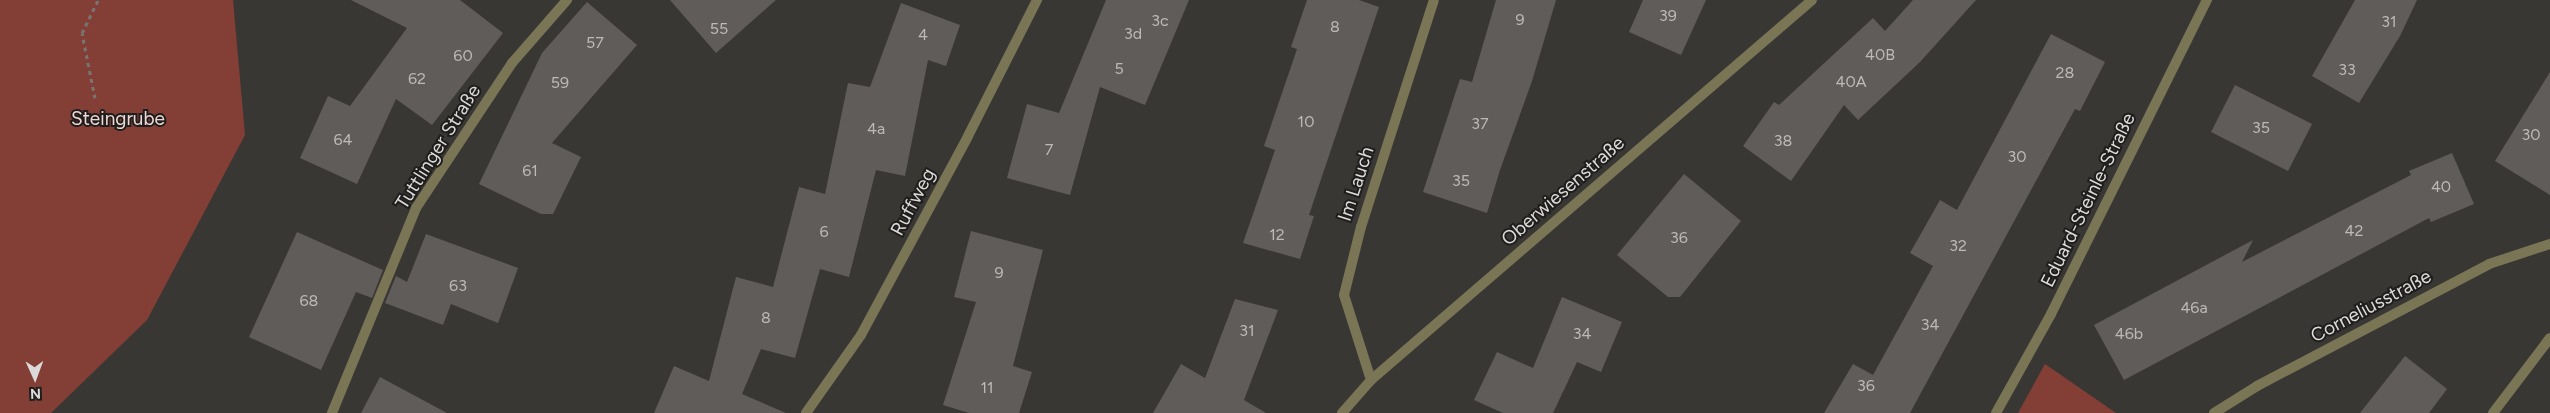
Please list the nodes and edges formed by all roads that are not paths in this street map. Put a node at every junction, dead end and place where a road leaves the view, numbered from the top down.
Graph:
1 (567, 0) edge
2 (1037, 0) edge
3 (1434, 0) edge
4 (1812, 0) edge
5 (2207, 0) edge
6 (2550, 244) edge
7 (2550, 338) edge
8 (1371, 380) junction
9 (332, 413) edge
10 (806, 413) edge
11 (1342, 413) edge
12 (1996, 413) edge
13 (2214, 413) edge
14 (2493, 413) edge

1 - 9 street, Tuttlinger Straße
2 - 10 street, Ruffweg
3 - 8 street, Im Lauch
4 - 8 street, Oberwiesenstraße
5 - 12 street, Eduard-Steinle-Straße
6 - 13 street, Corneliusstraße
7 - 14 street
8 - 11 street, Oberwiesenstraße

